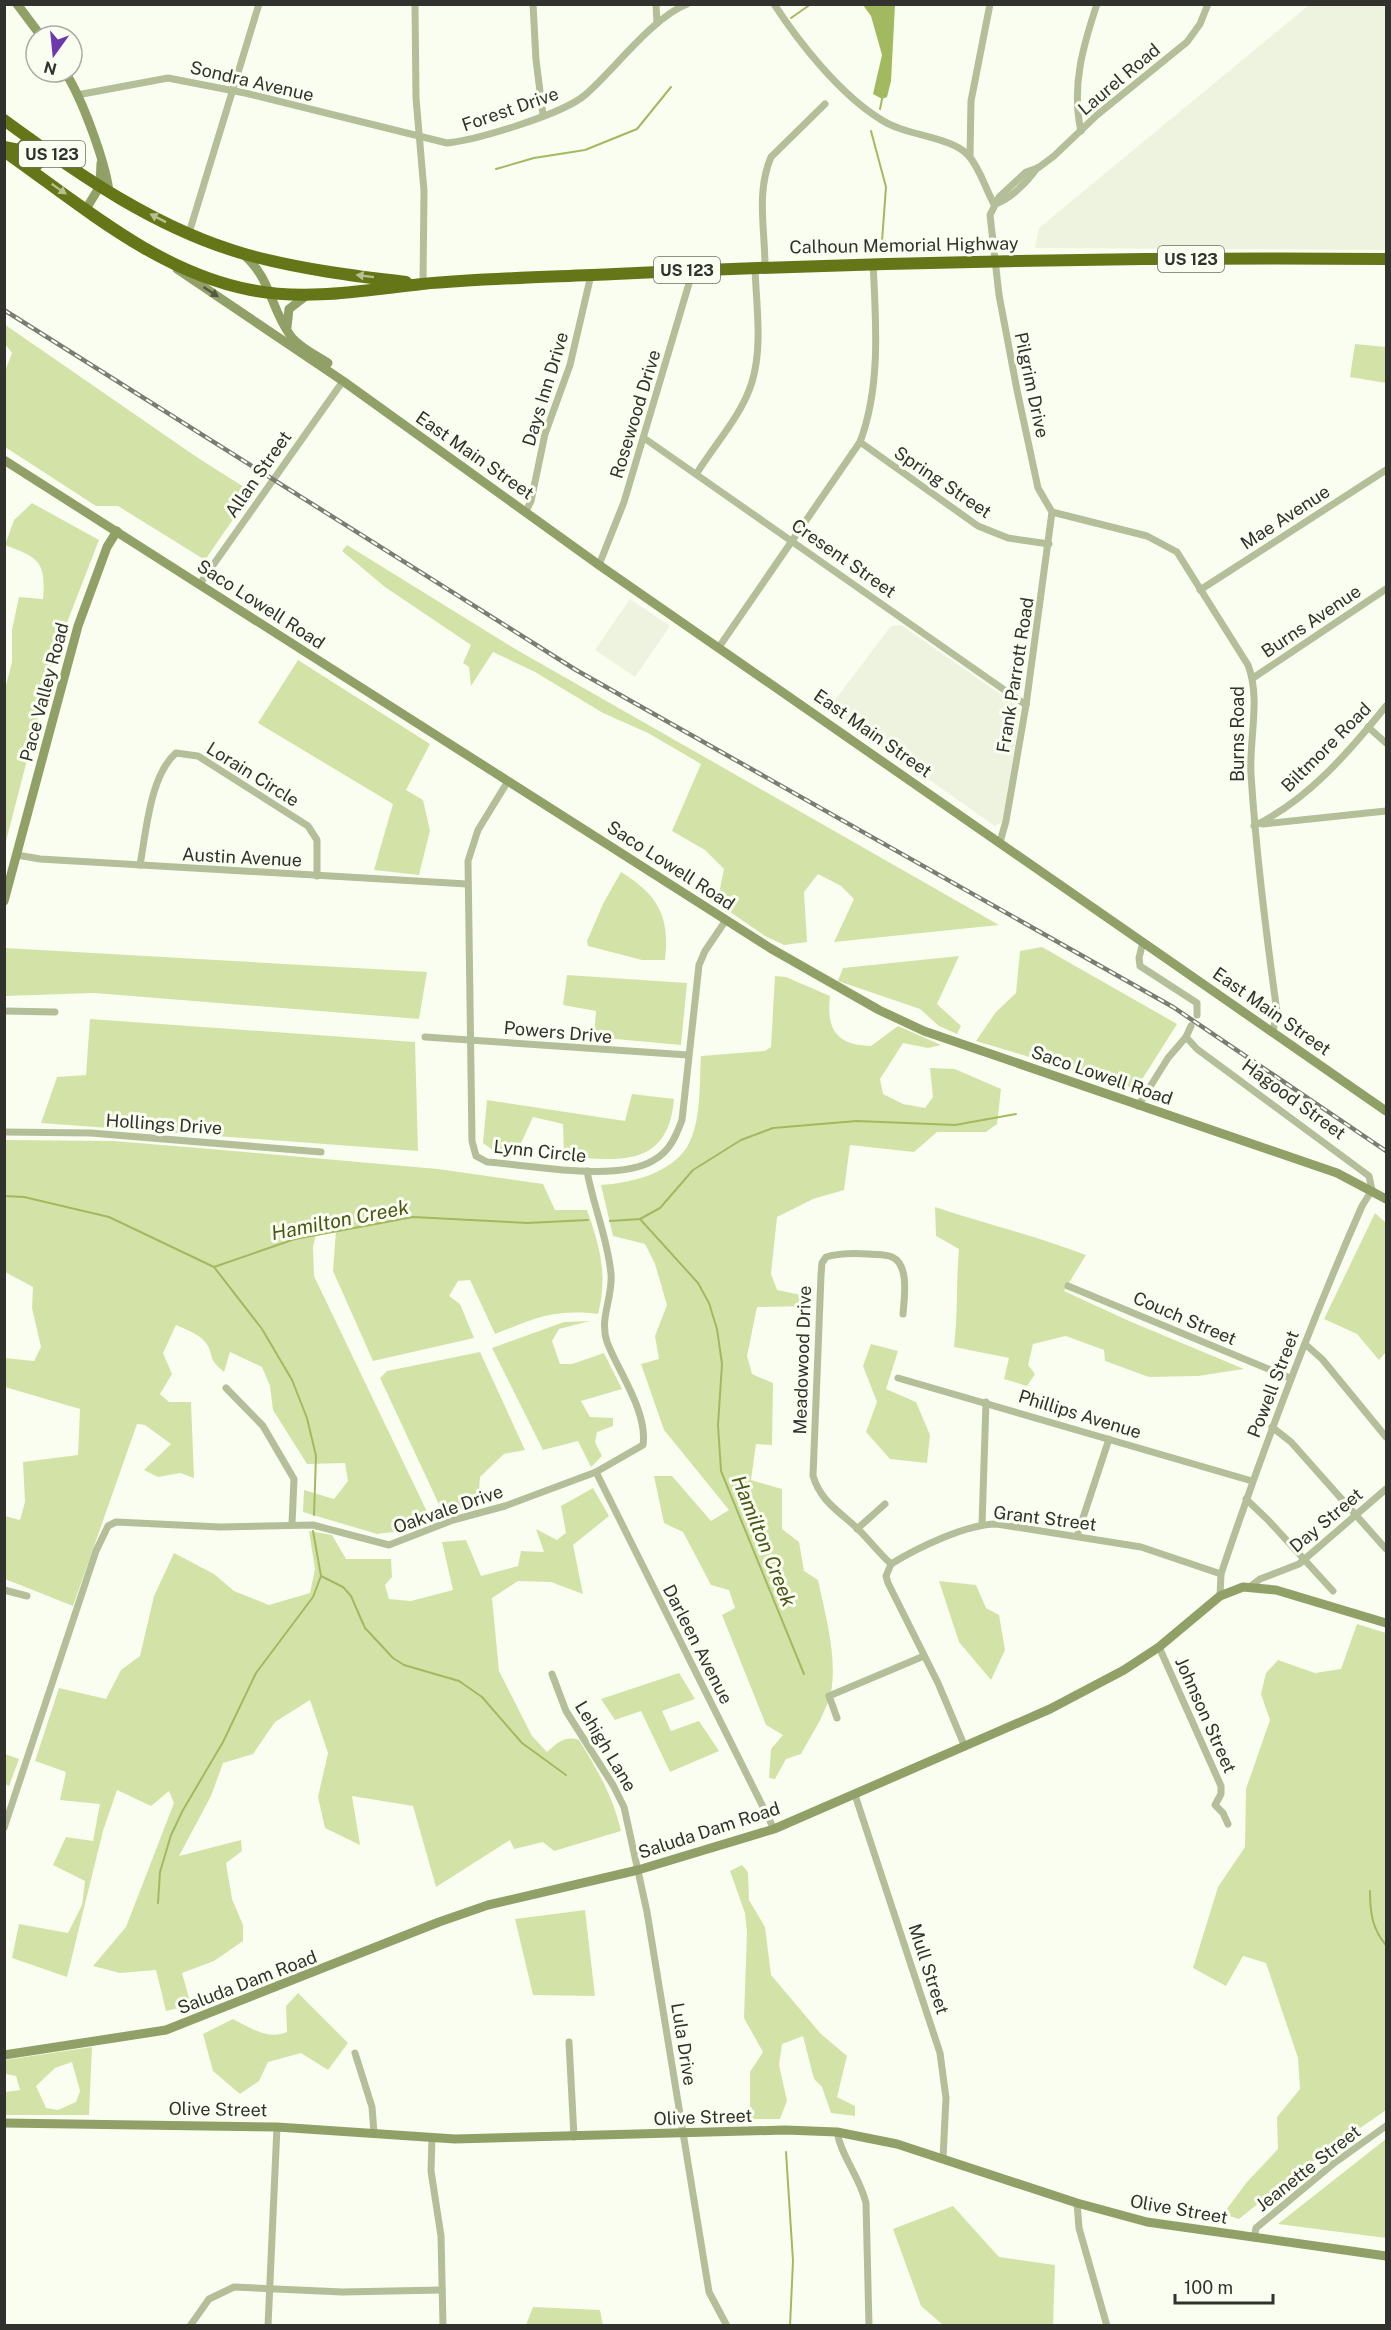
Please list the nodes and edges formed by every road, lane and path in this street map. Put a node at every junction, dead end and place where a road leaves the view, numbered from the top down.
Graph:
1 (17, 4) edge
2 (259, 4) edge
3 (416, 4) edge
4 (533, 4) edge
5 (656, 4) edge
6 (687, 4) edge
7 (774, 4) edge
8 (990, 4) edge
9 (1097, 4) edge
10 (1208, 4) edge
11 (657, 23) junction
12 (32, 24) edge
13 (71, 84) edge
14 (232, 91) junction
15 (77, 95) junction
16 (825, 104) dead end
17 (543, 115) junction
18 (4, 120) edge
19 (1081, 131) junction
20 (419, 135) junction
21 (30, 139) junction
22 (4, 149) edge
23 (970, 156) junction
24 (63, 162) junction
25 (32, 170) junction
26 (104, 189) junction
27 (994, 204) junction
28 (86, 209) junction
29 (189, 233) junction
30 (241, 253) junction
31 (1386, 259) edge
32 (163, 260) junction
33 (995, 260) junction
34 (873, 263) junction
35 (760, 266) junction
36 (693, 270) junction
37 (591, 275) junction
38 (423, 284) junction
39 (270, 293) junction
40 (308, 294) junction
41 (290, 335) junction
42 (343, 381) junction
43 (645, 438) junction
44 (860, 442) junction
45 (4, 460) edge
46 (1386, 470) edge
47 (697, 473) junction
48 (526, 511) junction
49 (1052, 512) junction
50 (117, 531) junction
51 (792, 540) junction
52 (1049, 544) junction
53 (599, 565) junction
54 (199, 585) junction
55 (1386, 589) edge
56 (1200, 590) junction
57 (719, 647) junction
58 (1253, 678) junction
59 (1026, 705) junction
60 (1386, 706) edge
61 (1368, 728) junction
62 (1386, 743) edge
63 (508, 781) junction
64 (1386, 811) edge
65 (1254, 826) junction
66 (1000, 842) junction
67 (17, 855) junction
68 (140, 865) junction
69 (317, 876) junction
70 (467, 884) junction
71 (4, 901) edge
72 (726, 920) junction
73 (1143, 942) junction
74 (4, 1011) edge
75 (55, 1012) dead end
76 (1197, 1015) dead end
77 (1191, 1026) dead end
78 (1273, 1031) junction
79 (425, 1037) dead end
80 (1186, 1037) junction
81 (471, 1040) junction
82 (688, 1055) junction
83 (1138, 1106) junction
84 (1386, 1111) edge
85 (4, 1132) edge
86 (321, 1152) dead end
87 (587, 1171) junction
88 (1372, 1190) junction
89 (1386, 1199) edge
90 (1068, 1286) dead end
91 (903, 1314) dead end
92 (1305, 1344) junction
93 (898, 1378) dead end
94 (1290, 1378) junction
95 (226, 1388) dead end
96 (986, 1402) junction
97 (1272, 1427) junction
98 (1386, 1437) edge
99 (1109, 1439) junction
100 (596, 1472) junction
101 (1252, 1481) junction
102 (1386, 1489) edge
103 (1246, 1499) junction
104 (885, 1504) dead end
105 (1358, 1515) junction
106 (292, 1524) junction
107 (982, 1525) junction
108 (858, 1529) junction
109 (1077, 1536) junction
110 (1386, 1549) edge
111 (1305, 1560) junction
112 (891, 1564) junction
113 (1221, 1574) junction
114 (1251, 1586) junction
115 (4, 1590) edge
116 (1333, 1591) dead end
117 (27, 1596) dead end
118 (1220, 1596) junction
119 (1386, 1623) edge
120 (1159, 1647) junction
121 (924, 1656) junction
122 (552, 1674) dead end
123 (837, 1719) dead end
124 (964, 1747) junction
125 (855, 1795) junction
126 (1228, 1824) dead end
127 (4, 1828) edge
128 (774, 1828) junction
129 (638, 1870) junction
130 (569, 2042) dead end
131 (355, 2053) dead end
132 (4, 2055) edge
133 (4, 2123) edge
134 (1386, 2126) edge
135 (277, 2127) junction
136 (837, 2132) junction
137 (374, 2133) junction
138 (684, 2134) junction
139 (432, 2137) junction
140 (574, 2137) junction
141 (943, 2158) junction
142 (1077, 2203) junction
143 (1254, 2238) junction
144 (1386, 2256) edge
145 (269, 2287) junction
146 (442, 2290) junction
147 (190, 2325) edge
148 (268, 2325) edge
149 (443, 2325) edge
150 (727, 2325) edge
151 (869, 2325) edge
152 (1107, 2325) edge

1 - 12 street
2 - 14 street
3 - 20 street
4 - 17 street
5 - 11 street
6 - 11 street, Forest Drive
7 - 23 street
8 - 23 street
9 - 19 street
10 - 19 street, Laurel Road
11 - 17 street, Forest Drive
13 - 15 street
14 - 15 street, Sondra Avenue
14 - 20 street, Sondra Avenue
14 - 29 street
15 - 26 street
16 - 35 street
17 - 20 street, Forest Drive
18 - 21 highway, Calhoun Memorial Highway / US 123
19 - 27 street, Laurel Road
20 - 38 street
21 - 22 highway
21 - 24 highway, Calhoun Memorial Highway / US 123
22 - 25 highway, Calhoun Memorial Highway / US 123
23 - 27 street
24 - 25 highway
24 - 26 highway, Calhoun Memorial Highway / US 123
25 -> 28 highway, Calhoun Memorial Highway / US 123
26 - 28 street
29 -> 26 highway, Calhoun Memorial Highway / US 123
27 - 33 street, Pilgrim Drive
28 - 32 highway, Calhoun Memorial Highway / US 123
29 - 30 highway, Calhoun Memorial Highway / US 123
38 -> 30 highway, Calhoun Memorial Highway / US 123
30 - 39 street, East Main Street
31 - 33 highway, Calhoun Memorial Highway / US 123
32 - 39 highway, Calhoun Memorial Highway / US 123
32 -> 42 street, East Main Street
33 - 34 highway, Calhoun Memorial Highway / US 123
33 - 49 street, Pilgrim Drive
34 - 35 highway, Calhoun Memorial Highway / US 123
34 - 44 street
35 - 36 highway, Calhoun Memorial Highway / US 123
35 - 47 street
36 - 37 highway, Calhoun Memorial Highway / US 123
36 - 43 street, Rosewood Drive
37 - 38 highway, Calhoun Memorial Highway / US 123
37 - 48 street, Days Inn Drive
38 - 40 highway, Calhoun Memorial Highway / US 123
39 - 40 highway, Calhoun Memorial Highway / US 123
39 - 41 street, East Main Street
40 - 41 street
41 - 42 street, East Main Street
42 - 48 street, East Main Street
42 - 54 street, Allan Street
43 - 47 street, Cresent Street
43 - 53 street, Rosewood Drive
44 - 51 street
44 - 52 street, Spring Street
45 - 50 street, Saco Lowell Road
46 - 56 street, Mae Avenue
47 - 51 street, Cresent Street
48 - 53 street, East Main Street
49 - 52 street, Frank Parrott Road
49 - 56 street, Burns Road
50 - 54 street, Saco Lowell Road
50 - 67 street, Pace Valley Road
51 - 57 street
51 - 59 street, Cresent Street
52 - 59 street, Frank Parrott Road
53 - 57 street, East Main Street
54 - 63 street, Saco Lowell Road
55 - 58 street, Burns Avenue
56 - 58 street, Burns Road
57 - 66 street, East Main Street
58 - 65 street, Burns Road
59 - 66 street, Frank Parrott Road
60 - 61 street, Biltmore Road
61 - 62 street
61 - 65 street, Biltmore Road
63 - 70 street, Lynn Circle
63 - 72 street, Saco Lowell Road
64 - 65 street
65 - 78 street, Burns Road
66 - 73 street, East Main Street
67 - 68 street, Austin Avenue
67 - 71 street, Pace Valley Road
68 - 69 street, Austin Avenue
68 - 69 street, Lorain Circle
69 - 70 street, Austin Avenue
70 - 81 street, Lynn Circle
72 - 82 street, Lynn Circle
72 - 83 street, Saco Lowell Road
73 - 76 street
73 - 78 street, East Main Street
74 - 75 street
77 - 80 street
78 - 84 street, East Main Street
79 - 81 street, Powers Drive
80 - 83 street
80 - 88 street, Hagood Street
81 - 82 street, Powers Drive
81 - 87 street, Lynn Circle
82 - 87 street, Lynn Circle
83 - 88 street, Saco Lowell Road
85 - 86 street, Hollings Drive
87 - 100 street, Oakvale Drive
88 - 89 street, Hagood Street
88 - 92 street, Powell Street
90 - 94 street, Couch Street
91 - 108 street, Meadowood Drive
92 - 94 street, Powell Street
92 - 98 street
93 - 96 street, Phillips Avenue
94 - 97 street, Powell Street
95 - 106 street
96 - 99 street, Phillips Avenue
96 - 107 street
97 - 101 street, Powell Street
97 - 105 street
99 - 101 street, Phillips Avenue
99 - 109 street
100 - 106 street, Oakvale Drive
100 - 128 street, Darleen Avenue
101 - 103 street, Powell Street
102 - 105 street, Day Street
103 - 111 street
103 - 113 street, Powell Street
104 - 108 street
105 - 110 street
105 - 111 street, Day Street
106 - 127 street, Oakvale Drive
107 - 109 street, Grant Street
107 - 112 street, Grant Street
108 - 112 street, Meadowood Drive
109 - 113 street, Grant Street
111 - 114 street, Day Street
111 - 116 street
112 - 121 street
113 - 118 street, Powell Street
114 - 118 street, Saluda Dam Road
114 - 119 street, Saluda Dam Road
115 - 117 street
118 - 120 street, Saluda Dam Road
120 - 124 street, Saluda Dam Road
120 - 126 street, Johnson Street
121 - 123 street
121 - 124 street
122 - 129 street, Lehigh Lane
124 - 125 street, Saluda Dam Road
125 - 128 street, Saluda Dam Road
125 - 141 street, Mull Street
128 - 129 street, Saluda Dam Road
129 - 132 street, Saluda Dam Road
129 - 138 street, Lula Drive
130 - 140 street
131 - 137 street
133 - 135 street, Olive Street
134 - 143 street, Jeanette Street
135 - 137 street, Olive Street
135 - 145 street
136 - 138 street, Olive Street
136 - 141 street, Olive Street
136 - 151 street
137 - 139 street, Olive Street
138 - 140 street, Olive Street
138 - 150 street, Lula Drive
139 - 140 street, Olive Street
139 - 146 street
141 - 142 street, Olive Street
142 - 143 street, Olive Street
142 - 152 street
143 - 144 street, Olive Street
145 - 146 street
145 - 147 street
145 - 148 street
146 - 149 street

